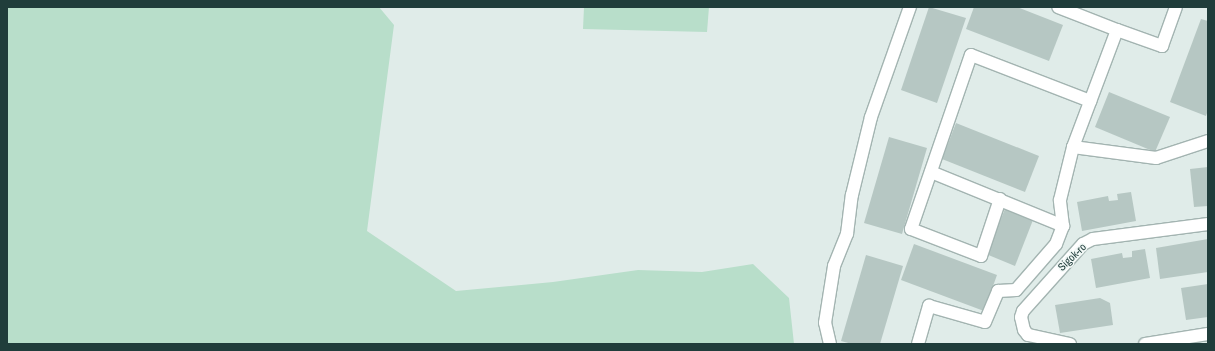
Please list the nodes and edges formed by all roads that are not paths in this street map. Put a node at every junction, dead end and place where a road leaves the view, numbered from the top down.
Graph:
1 (910, 7) edge
2 (1058, 7) edge
3 (1176, 7) edge
4 (1117, 30) junction
5 (1090, 101) junction
6 (1208, 141) edge
7 (1073, 147) junction
8 (931, 172) junction
9 (1000, 199) junction
10 (1208, 224) edge
11 (1063, 226) junction
12 (1208, 334) edge
13 (830, 344) edge
14 (918, 344) edge
15 (1070, 344) edge
16 (1145, 344) edge

1 - 13 street
2 - 4 street
3 - 4 street
4 - 5 street
5 - 7 street
5 - 8 street
6 - 7 street
7 - 11 street
8 - 9 street
8 - 9 street
9 - 11 street
10 - 15 street, Sigok-ro
11 - 14 street
12 - 16 street

